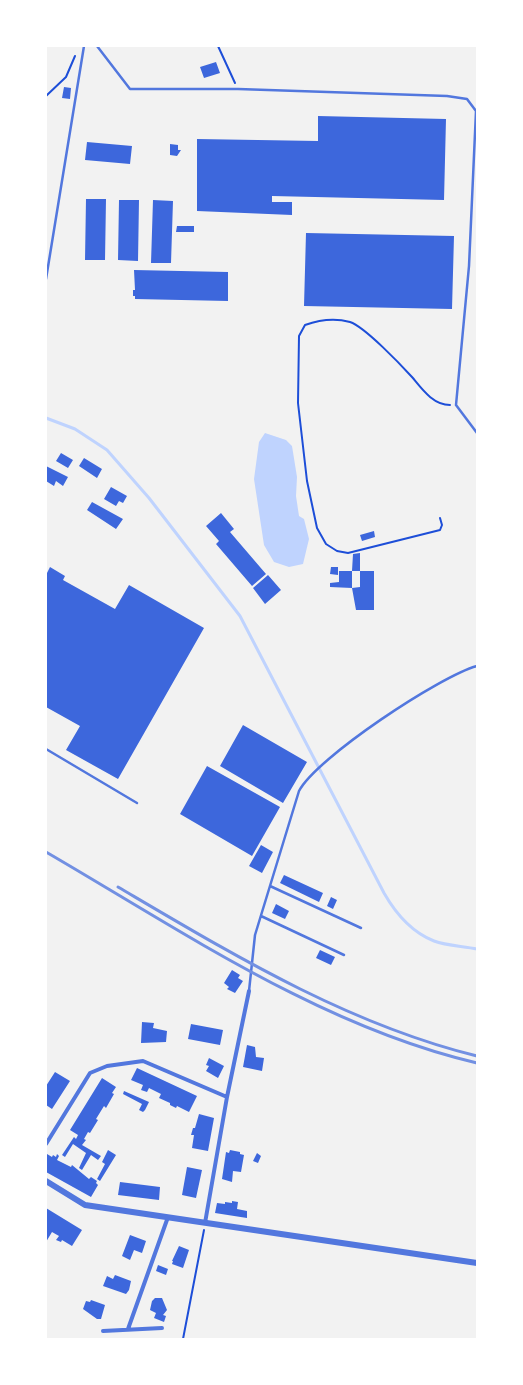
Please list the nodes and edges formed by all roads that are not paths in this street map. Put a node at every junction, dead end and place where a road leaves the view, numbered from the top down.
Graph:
1 (84, 46) edge
2 (97, 46) edge
3 (46, 279) edge
4 (477, 433) edge
5 (477, 666) edge
6 (46, 749) edge
7 (137, 803) dead end
8 (270, 886) junction
9 (261, 916) junction
10 (361, 928) dead end
11 (344, 955) dead end
12 (249, 991) joint
13 (227, 1097) junction
14 (46, 1144) edge
15 (46, 1181) edge
16 (168, 1217) junction
17 (204, 1223) junction
18 (477, 1262) edge
19 (162, 1328) dead end
20 (128, 1329) junction
21 (103, 1331) dead end

1 - 3 lane
2 - 4 lane
5 - 8 lane
6 - 7 lane
8 - 9 lane
8 - 10 lane
9 - 11 lane
9 - 12 lane
12 - 13 street
13 - 14 street
13 - 17 street
15 - 16 street
16 - 17 street
16 - 20 street
17 - 18 street
19 - 20 street
20 - 21 street

